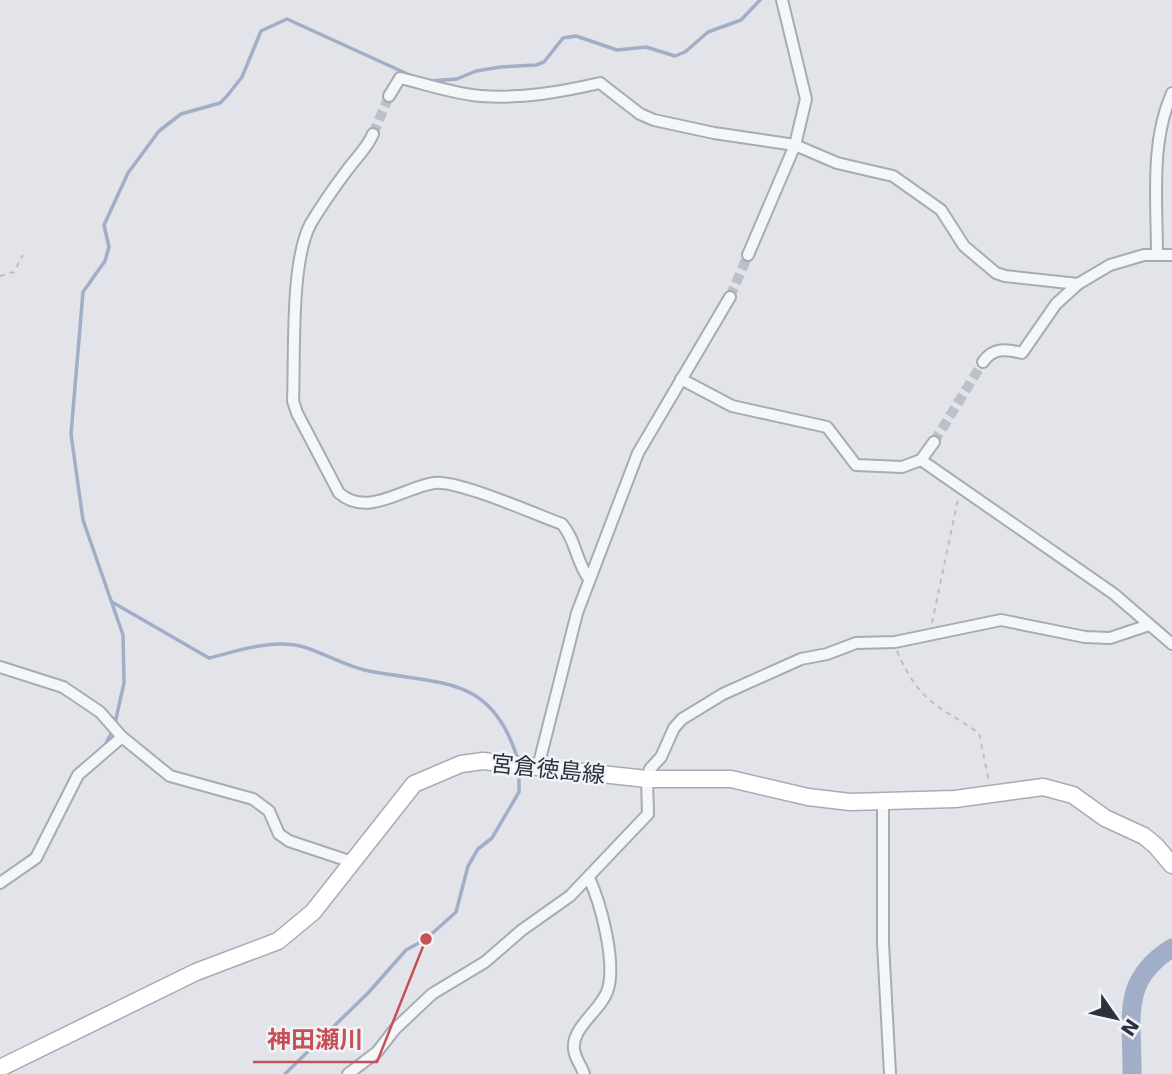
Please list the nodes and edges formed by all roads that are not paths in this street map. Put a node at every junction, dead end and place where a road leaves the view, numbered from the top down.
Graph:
1 (782, 0) edge
2 (1172, 93) edge
3 (389, 96) tunnel mouth
4 (373, 134) tunnel mouth
5 (795, 145) junction
6 (748, 255) tunnel mouth
7 (1157, 255) junction
8 (1172, 255) edge
9 (1078, 284) junction
10 (730, 297) tunnel mouth
11 (984, 362) tunnel mouth
12 (681, 379) junction
13 (934, 442) tunnel mouth
14 (921, 460) junction
15 (589, 579) junction
16 (1149, 625) junction
17 (1172, 644) edge
18 (0, 667) edge
19 (122, 737) junction
20 (538, 767) junction
21 (647, 779) junction
22 (883, 801) junction
23 (352, 862) junction
24 (1172, 866) edge
25 (589, 878) junction
26 (0, 883) edge
27 (0, 1068) edge
28 (348, 1074) edge
29 (584, 1074) edge
30 (890, 1074) edge

1 - 5 street
2 - 7 street
3 - 5 street
4 - 15 street
5 - 6 street
5 - 9 street
7 - 8 street
7 - 9 street
9 - 11 street
10 - 12 street
12 - 14 street
12 - 15 street
13 - 14 street
14 - 16 street
15 - 20 street
16 - 17 street
16 - 21 street
18 - 19 street
19 - 23 street
19 - 26 street
20 - 21 main road, 宮倉徳島線
20 - 23 main road, 宮倉徳島線
21 - 22 main road, 宮倉徳島線
21 - 25 street
22 - 24 main road, 宮倉徳島線
22 - 30 street
23 - 27 main road, 宮倉徳島線
25 - 28 street
25 - 29 street

